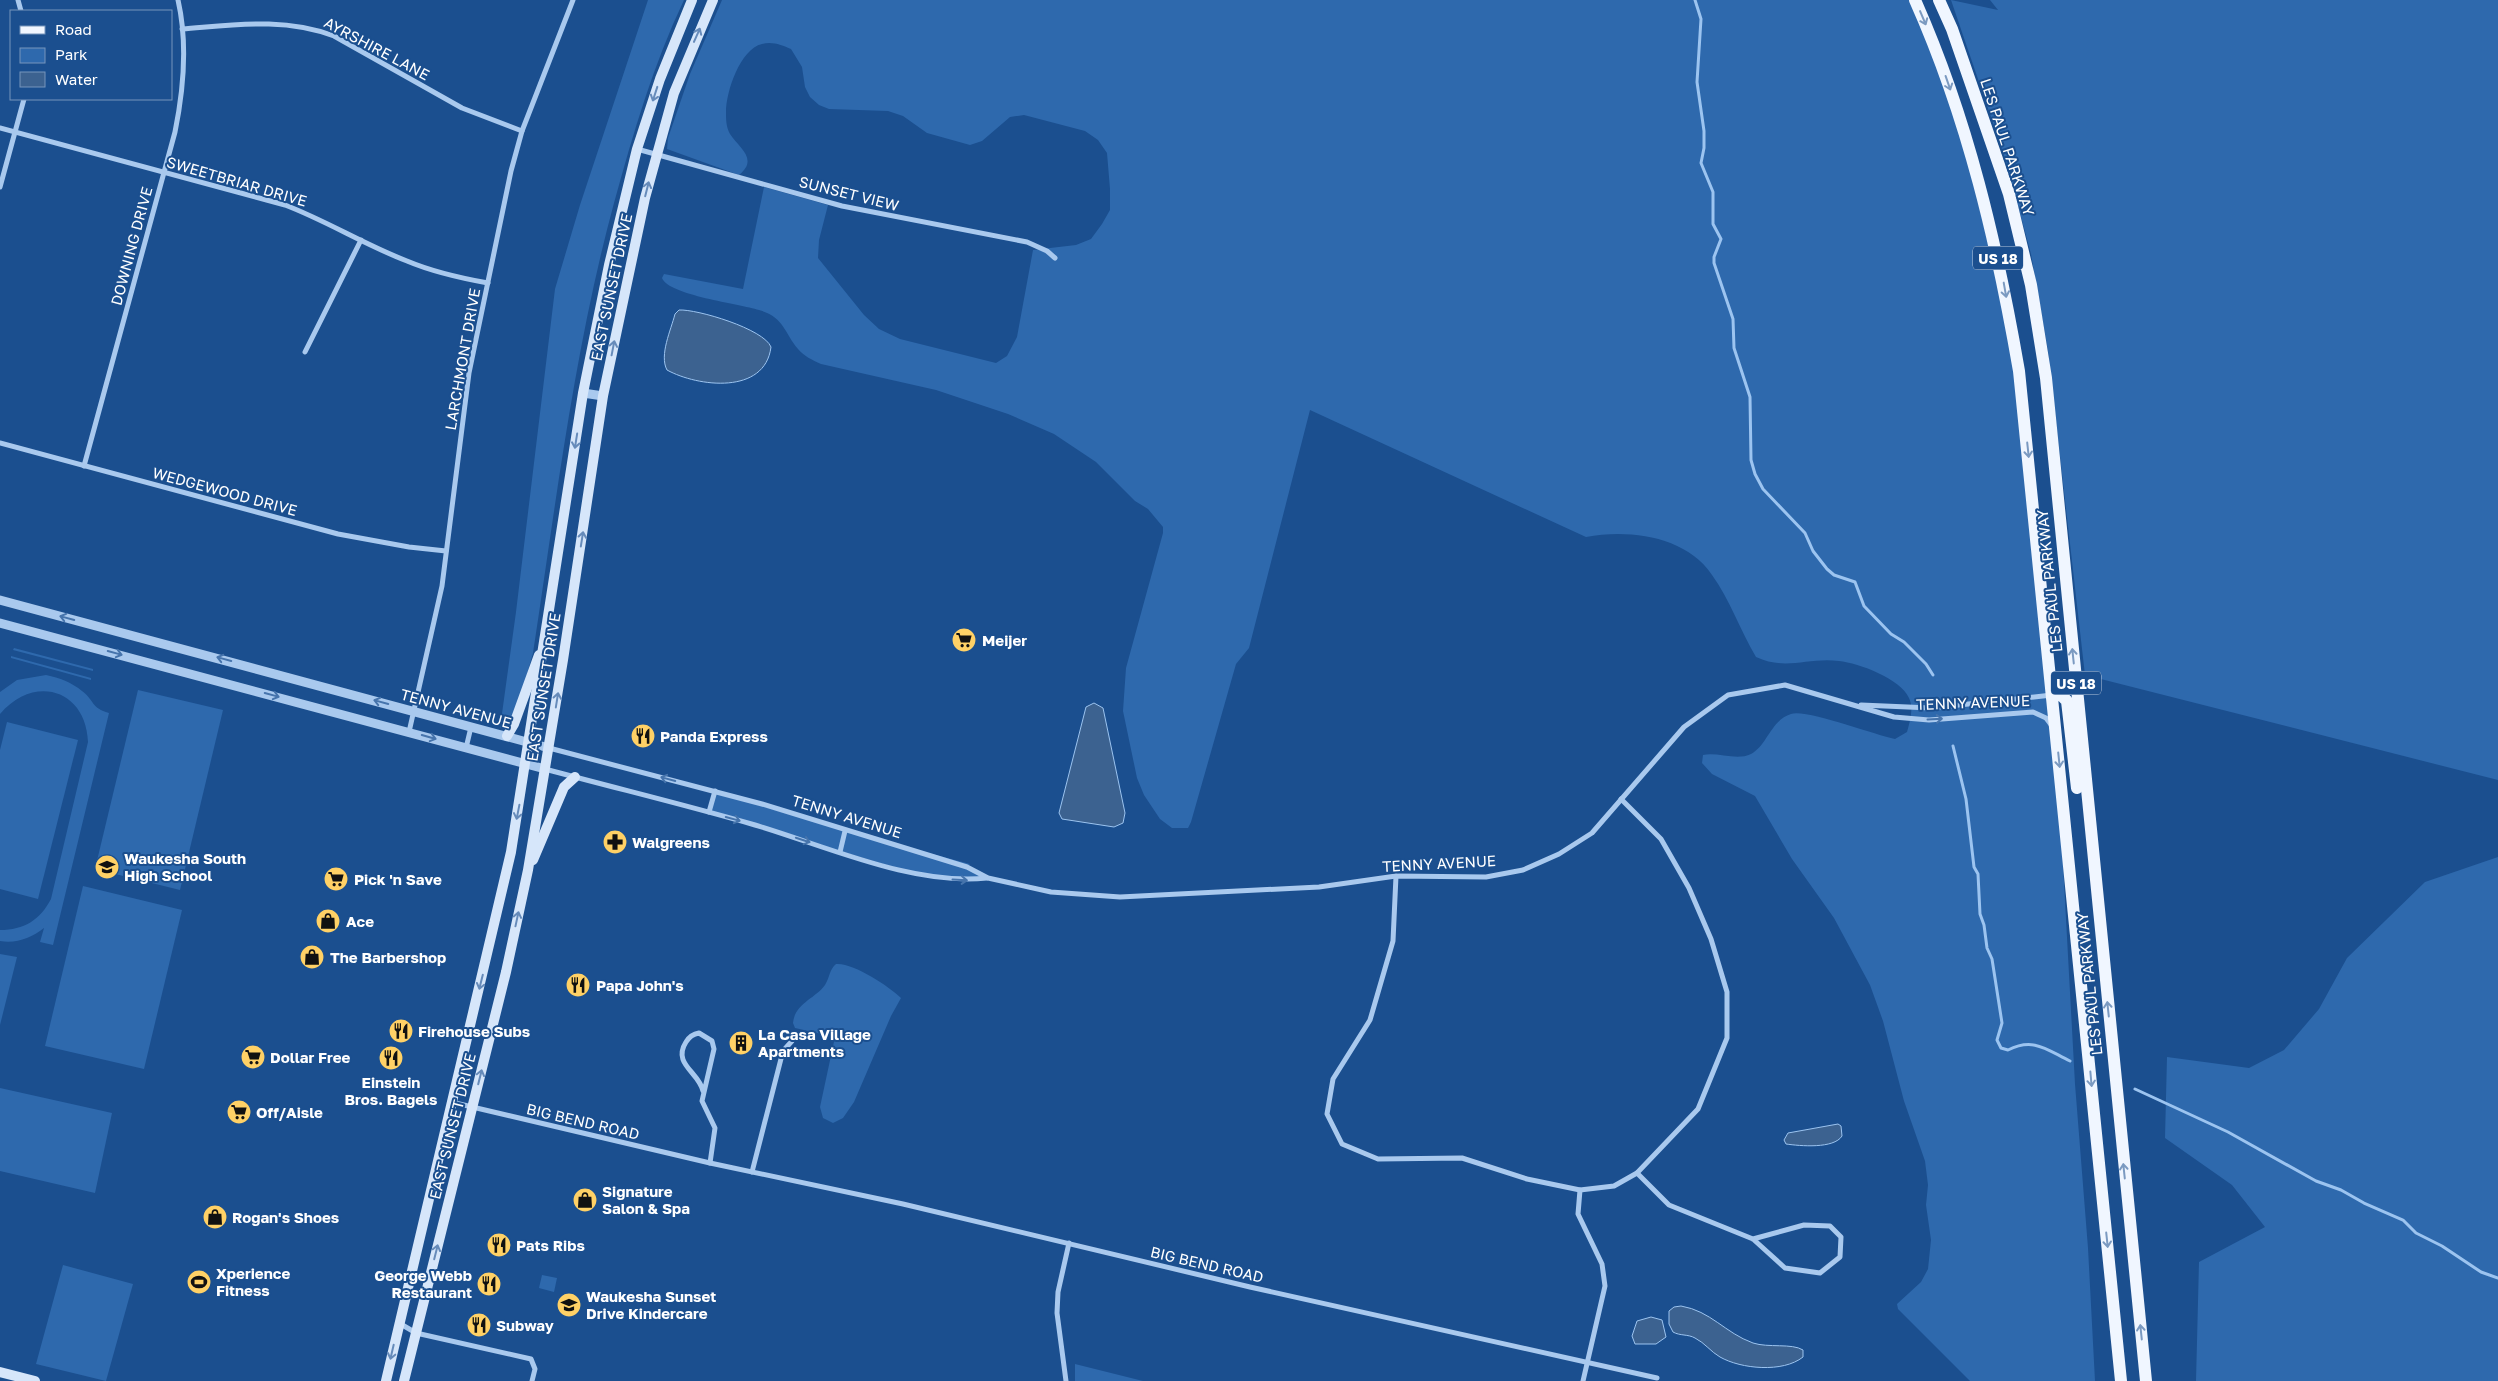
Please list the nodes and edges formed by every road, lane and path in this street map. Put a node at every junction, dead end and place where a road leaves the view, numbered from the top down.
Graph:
1 (178, 0) edge
2 (573, 0) edge
3 (692, 0) edge
4 (713, 0) edge
5 (1915, 0) edge
6 (1939, 0) edge
7 (182, 29) junction
8 (24, 100) edge
9 (0, 128) edge
10 (522, 131) junction
11 (15, 132) junction
12 (637, 149) junction
13 (656, 154) junction
14 (164, 173) junction
15 (0, 187) edge
16 (360, 240) junction
17 (1055, 258) dead end
18 (488, 284) junction
19 (305, 352) dead end
20 (583, 393) junction
21 (603, 396) junction
22 (0, 443) edge
23 (84, 466) junction
24 (446, 551) junction
25 (0, 600) edge
26 (0, 623) edge
27 (543, 645) junction
28 (2053, 694) junction
29 (1853, 704) junction
30 (414, 710) junction
31 (471, 727) junction
32 (408, 732) junction
33 (2057, 733) junction
34 (507, 736) junction
35 (529, 742) junction
36 (466, 748) junction
37 (549, 748) junction
38 (526, 764) junction
39 (545, 769) junction
40 (575, 777) junction
41 (715, 792) junction
42 (1621, 799) junction
43 (709, 812) junction
44 (846, 831) junction
45 (840, 852) junction
46 (528, 870) junction
47 (1396, 876) junction
48 (988, 878) junction
49 (2098, 913) junction
50 (792, 1041) dead end
51 (703, 1092) junction
52 (451, 1102) junction
53 (472, 1108) junction
54 (710, 1163) junction
55 (752, 1172) junction
56 (1637, 1173) junction
57 (1580, 1190) junction
58 (1753, 1239) junction
59 (1069, 1243) junction
60 (399, 1323) junction
61 (416, 1333) junction
62 (1587, 1362) junction
63 (0, 1372) edge
64 (1657, 1378) dead end
65 (35, 1381) edge
66 (386, 1381) edge
67 (404, 1381) edge
68 (532, 1381) edge
69 (1066, 1381) edge
70 (1582, 1381) edge
71 (2121, 1381) edge
72 (2146, 1381) edge

1 - 7 street, DOWNING DRIVE
2 - 10 street, LARCHMONT DRIVE
3 -> 12 main road, EAST SUNSET DRIVE
13 -> 4 main road, EAST SUNSET DRIVE
5 -> 28 main road, LES PAUL PARKWAY / US 18
49 -> 6 main road, LES PAUL PARKWAY / US 18
7 - 10 street, AYRSHIRE LANE
7 - 14 street, DOWNING DRIVE
8 - 11 street
9 - 11 street, SWEETBRIAR DRIVE
10 - 18 street, LARCHMONT DRIVE
11 - 14 street, SWEETBRIAR DRIVE
11 - 15 street
12 - 13 street, SUNSET VIEW
12 - 20 main road, EAST SUNSET DRIVE
13 - 17 street, SUNSET VIEW
21 -> 13 main road, EAST SUNSET DRIVE
14 - 16 street, SWEETBRIAR DRIVE
14 - 23 street, DOWNING DRIVE
16 - 18 street, SWEETBRIAR DRIVE
16 - 19 street
18 - 24 street, LARCHMONT DRIVE
20 - 21 street
20 -> 27 main road, EAST SUNSET DRIVE
37 -> 21 main road, EAST SUNSET DRIVE
22 - 23 street, WEDGEWOOD DRIVE
23 - 24 street, WEDGEWOOD DRIVE
24 - 30 street, LARCHMONT DRIVE
30 -> 25 street, TENNY AVENUE
26 -> 32 street, TENNY AVENUE
27 - 34 main road
27 - 35 main road, EAST SUNSET DRIVE
28 - 29 street, TENNY AVENUE
28 - 33 main road, LES PAUL PARKWAY / US 18
28 - 49 main road
29 -> 33 street, TENNY AVENUE
29 - 42 street, TENNY AVENUE
30 - 31 street, TENNY AVENUE
30 - 32 street, LARCHMONT DRIVE
31 - 34 street, TENNY AVENUE
31 - 36 street
32 -> 36 street, TENNY AVENUE
33 -> 71 main road, LES PAUL PARKWAY / US 18
34 - 35 street, TENNY AVENUE
35 - 37 street, TENNY AVENUE
35 - 38 main road, EAST SUNSET DRIVE
36 - 38 street, TENNY AVENUE
37 - 39 main road, EAST SUNSET DRIVE
41 -> 37 street, TENNY AVENUE
38 - 39 street, TENNY AVENUE
38 -> 52 main road, EAST SUNSET DRIVE
39 - 40 street, TENNY AVENUE
39 - 46 main road, EAST SUNSET DRIVE
40 - 43 street, TENNY AVENUE
40 - 46 main road
41 - 43 street
41 - 44 street, TENNY AVENUE
42 - 47 street, TENNY AVENUE
42 - 56 street
43 -> 45 street, TENNY AVENUE
44 - 45 street
44 - 48 street, TENNY AVENUE
45 -> 48 street, TENNY AVENUE
53 -> 46 main road, EAST SUNSET DRIVE
47 - 48 street, TENNY AVENUE
47 - 57 street
72 -> 49 main road, LES PAUL PARKWAY / US 18
50 - 55 street
51 - 51 street
51 - 54 street
52 - 53 street, BIG BEND ROAD
52 - 60 main road, EAST SUNSET DRIVE
53 - 54 street, BIG BEND ROAD
61 -> 53 main road, EAST SUNSET DRIVE
54 - 55 street, BIG BEND ROAD
55 - 59 street, BIG BEND ROAD
56 - 57 street
56 - 58 street
57 - 62 street
58 - 58 street
59 - 62 street, BIG BEND ROAD
59 - 69 street
60 - 61 street
60 -> 66 main road, EAST SUNSET DRIVE
61 - 67 main road, EAST SUNSET DRIVE
61 - 68 street
62 - 64 street, BIG BEND ROAD
62 - 70 street
63 - 65 main road

